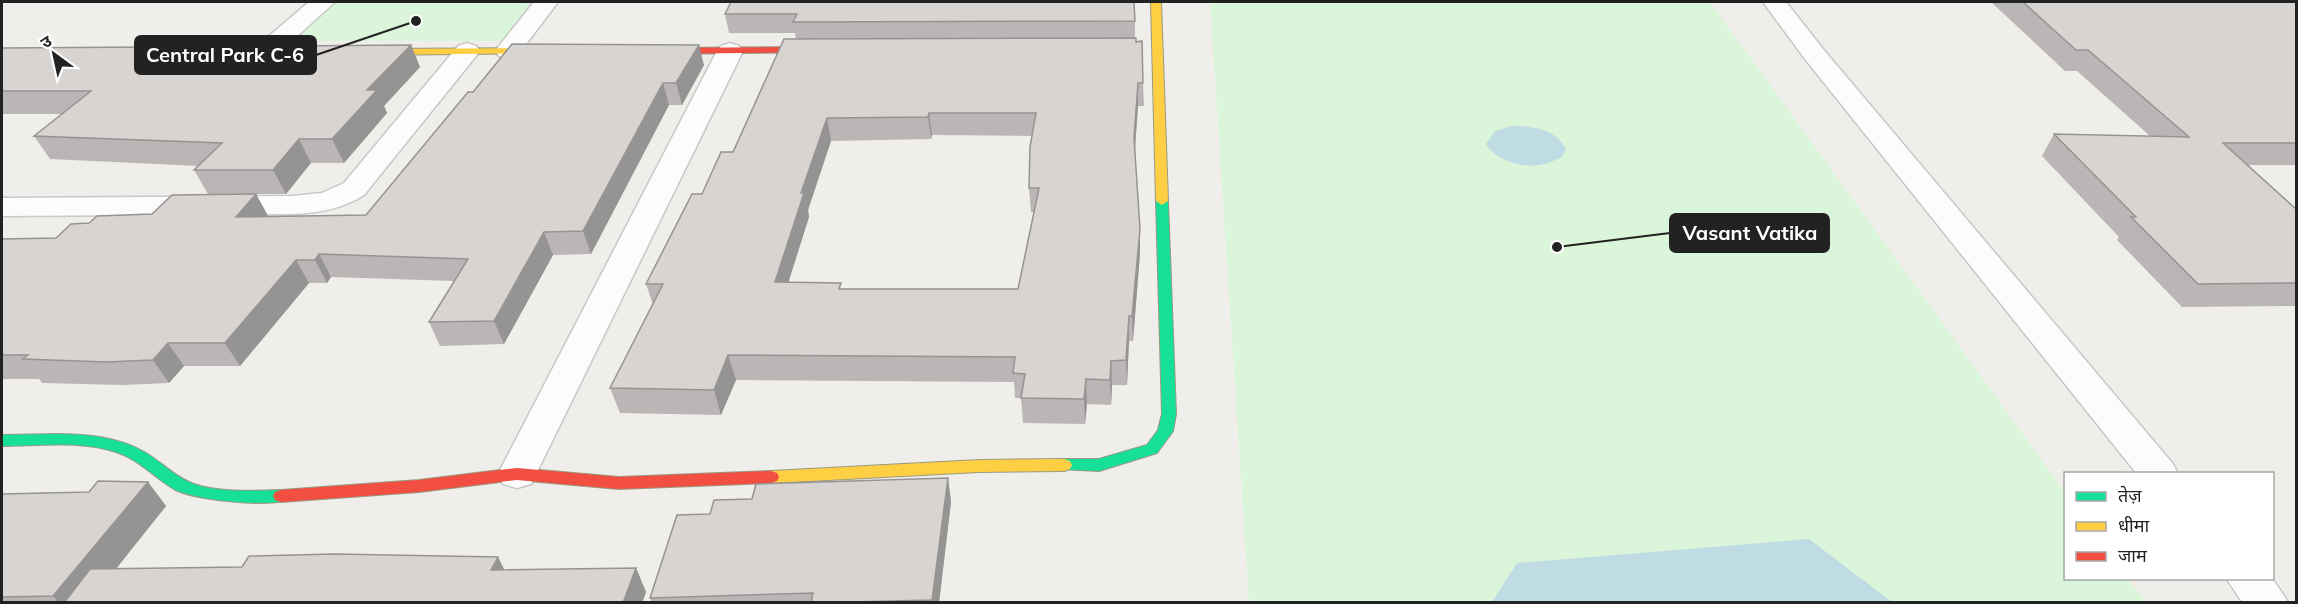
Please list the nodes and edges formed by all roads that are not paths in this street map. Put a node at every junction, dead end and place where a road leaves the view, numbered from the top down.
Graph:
1 (323, 2) edge
2 (546, 2) edge
3 (1156, 2) edge
4 (1774, 2) edge
5 (837, 50) edge
6 (467, 51) junction
7 (508, 51) junction
8 (566, 51) edge
9 (648, 51) edge
10 (730, 51) junction
11 (268, 52) edge
12 (360, 52) edge
13 (2, 207) edge
14 (2, 441) edge
15 (2157, 472) edge
16 (517, 474) junction
17 (2248, 580) edge
18 (2267, 603) edge

1 - 11 street
2 - 7 street
3 - 16 street
4 - 15 street
5 - 10 street
6 - 7 street
6 - 12 street
6 - 13 street
7 - 8 street
9 - 10 street
10 - 16 street
14 - 16 street
17 - 18 street

